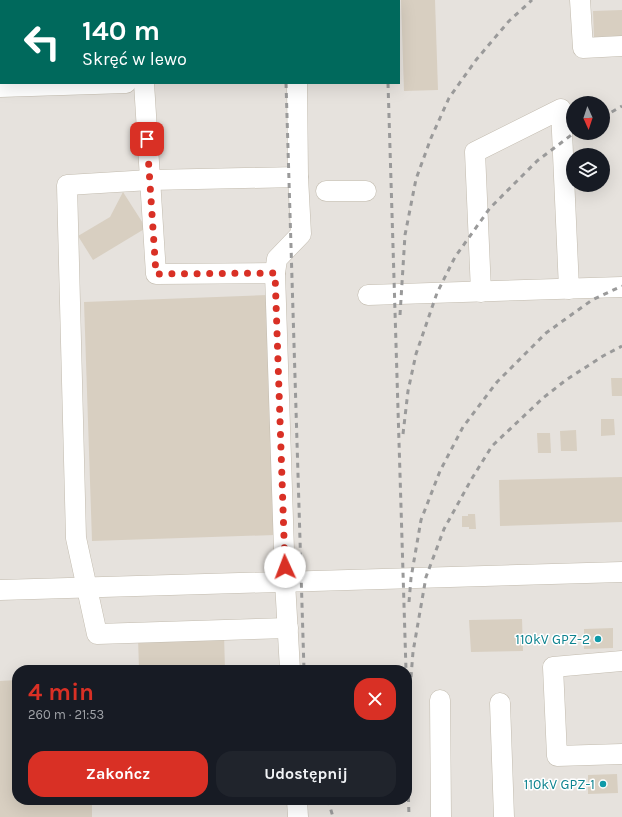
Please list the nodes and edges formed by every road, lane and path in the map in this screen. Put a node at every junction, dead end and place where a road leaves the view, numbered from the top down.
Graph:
1 (580, 0) edge
2 (622, 46) edge
3 (94, 84) edge
4 (144, 84) edge
5 (297, 84) edge
6 (0, 87) edge
7 (298, 177) junction
8 (150, 180) junction
9 (326, 191) dead end
10 (366, 191) dead end
11 (275, 273) junction
12 (622, 288) edge
13 (570, 289) junction
14 (481, 292) junction
15 (368, 295) dead end
16 (622, 572) edge
17 (285, 582) junction
18 (88, 588) junction
19 (0, 590) edge
20 (288, 628) junction
21 (622, 661) edge
22 (290, 665) edge
23 (440, 700) dead end
24 (500, 703) dead end
25 (622, 754) edge
26 (297, 805) edge
27 (298, 817) edge
28 (441, 817) edge
29 (504, 817) edge

1 - 2 lane
3 - 6 lane
4 - 8 lane
5 - 7 lane
7 - 8 lane
7 - 11 lane
8 - 11 lane
8 - 18 lane
9 - 10 lane
11 - 17 lane
12 - 13 lane
13 - 14 lane
13 - 14 lane
14 - 15 lane
16 - 17 lane
17 - 18 lane
17 - 20 lane
18 - 19 lane
18 - 20 lane
20 - 22 lane
21 - 25 lane
23 - 28 lane
24 - 29 lane
26 - 27 lane

